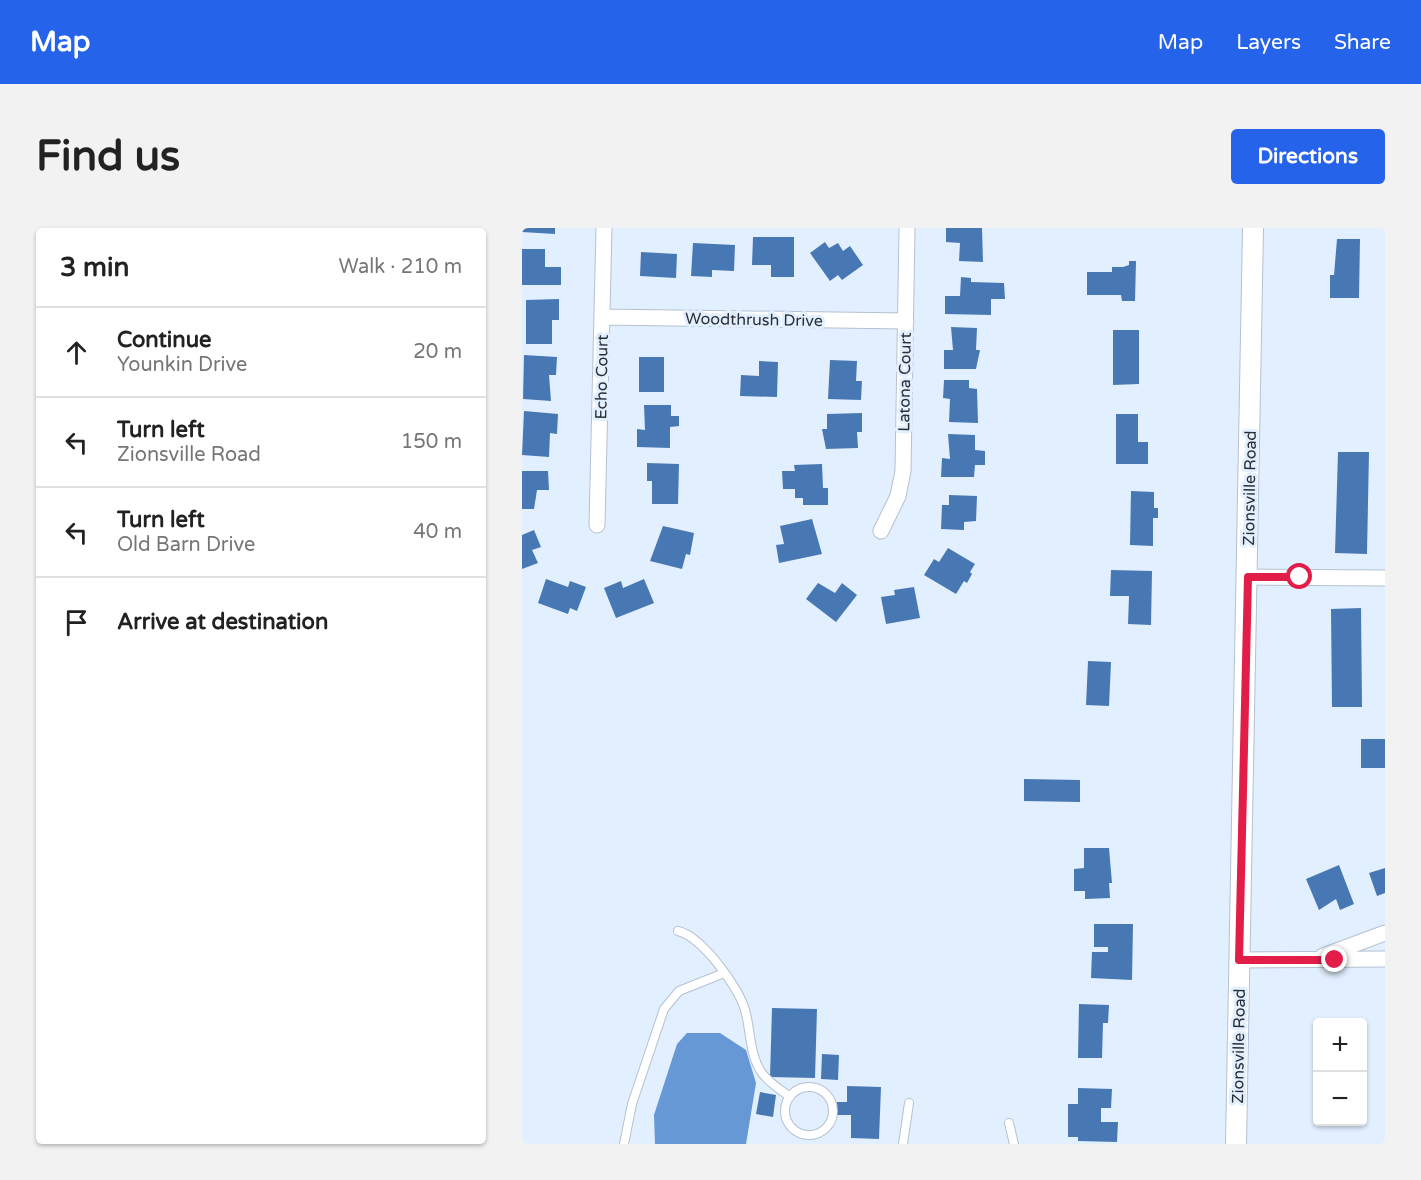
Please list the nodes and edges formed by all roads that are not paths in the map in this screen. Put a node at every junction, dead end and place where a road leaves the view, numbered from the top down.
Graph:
1 (604, 228) edge
2 (907, 228) edge
3 (1253, 228) edge
4 (602, 317) junction
5 (906, 321) junction
6 (597, 525) dead end
7 (881, 531) dead end
8 (1248, 577) junction
9 (1385, 578) edge
10 (678, 931) dead end
11 (1385, 933) edge
12 (1385, 958) edge
13 (1239, 960) junction
14 (1315, 960) junction
15 (724, 973) junction
16 (790, 1097) junction
17 (909, 1103) dead end
18 (1009, 1124) dead end
19 (809, 1135) junction
20 (624, 1144) edge
21 (806, 1144) edge
22 (903, 1144) edge
23 (1014, 1144) edge
24 (1236, 1144) edge

1 - 4 street, Echo Court
2 - 5 street, Latona Court
3 - 8 street, Zionsville Road
4 - 5 street, Woodthrush Drive
4 - 6 street, Echo Court
5 - 7 street, Latona Court
8 - 9 street
8 - 13 street, Zionsville Road
10 - 15 lane
11 - 14 street
12 - 14 street
13 - 14 street
13 - 24 street, Zionsville Road
15 - 16 lane
15 - 20 lane
16 - 19 lane
16 - 19 lane
17 - 22 lane
18 - 23 lane
19 - 21 lane

